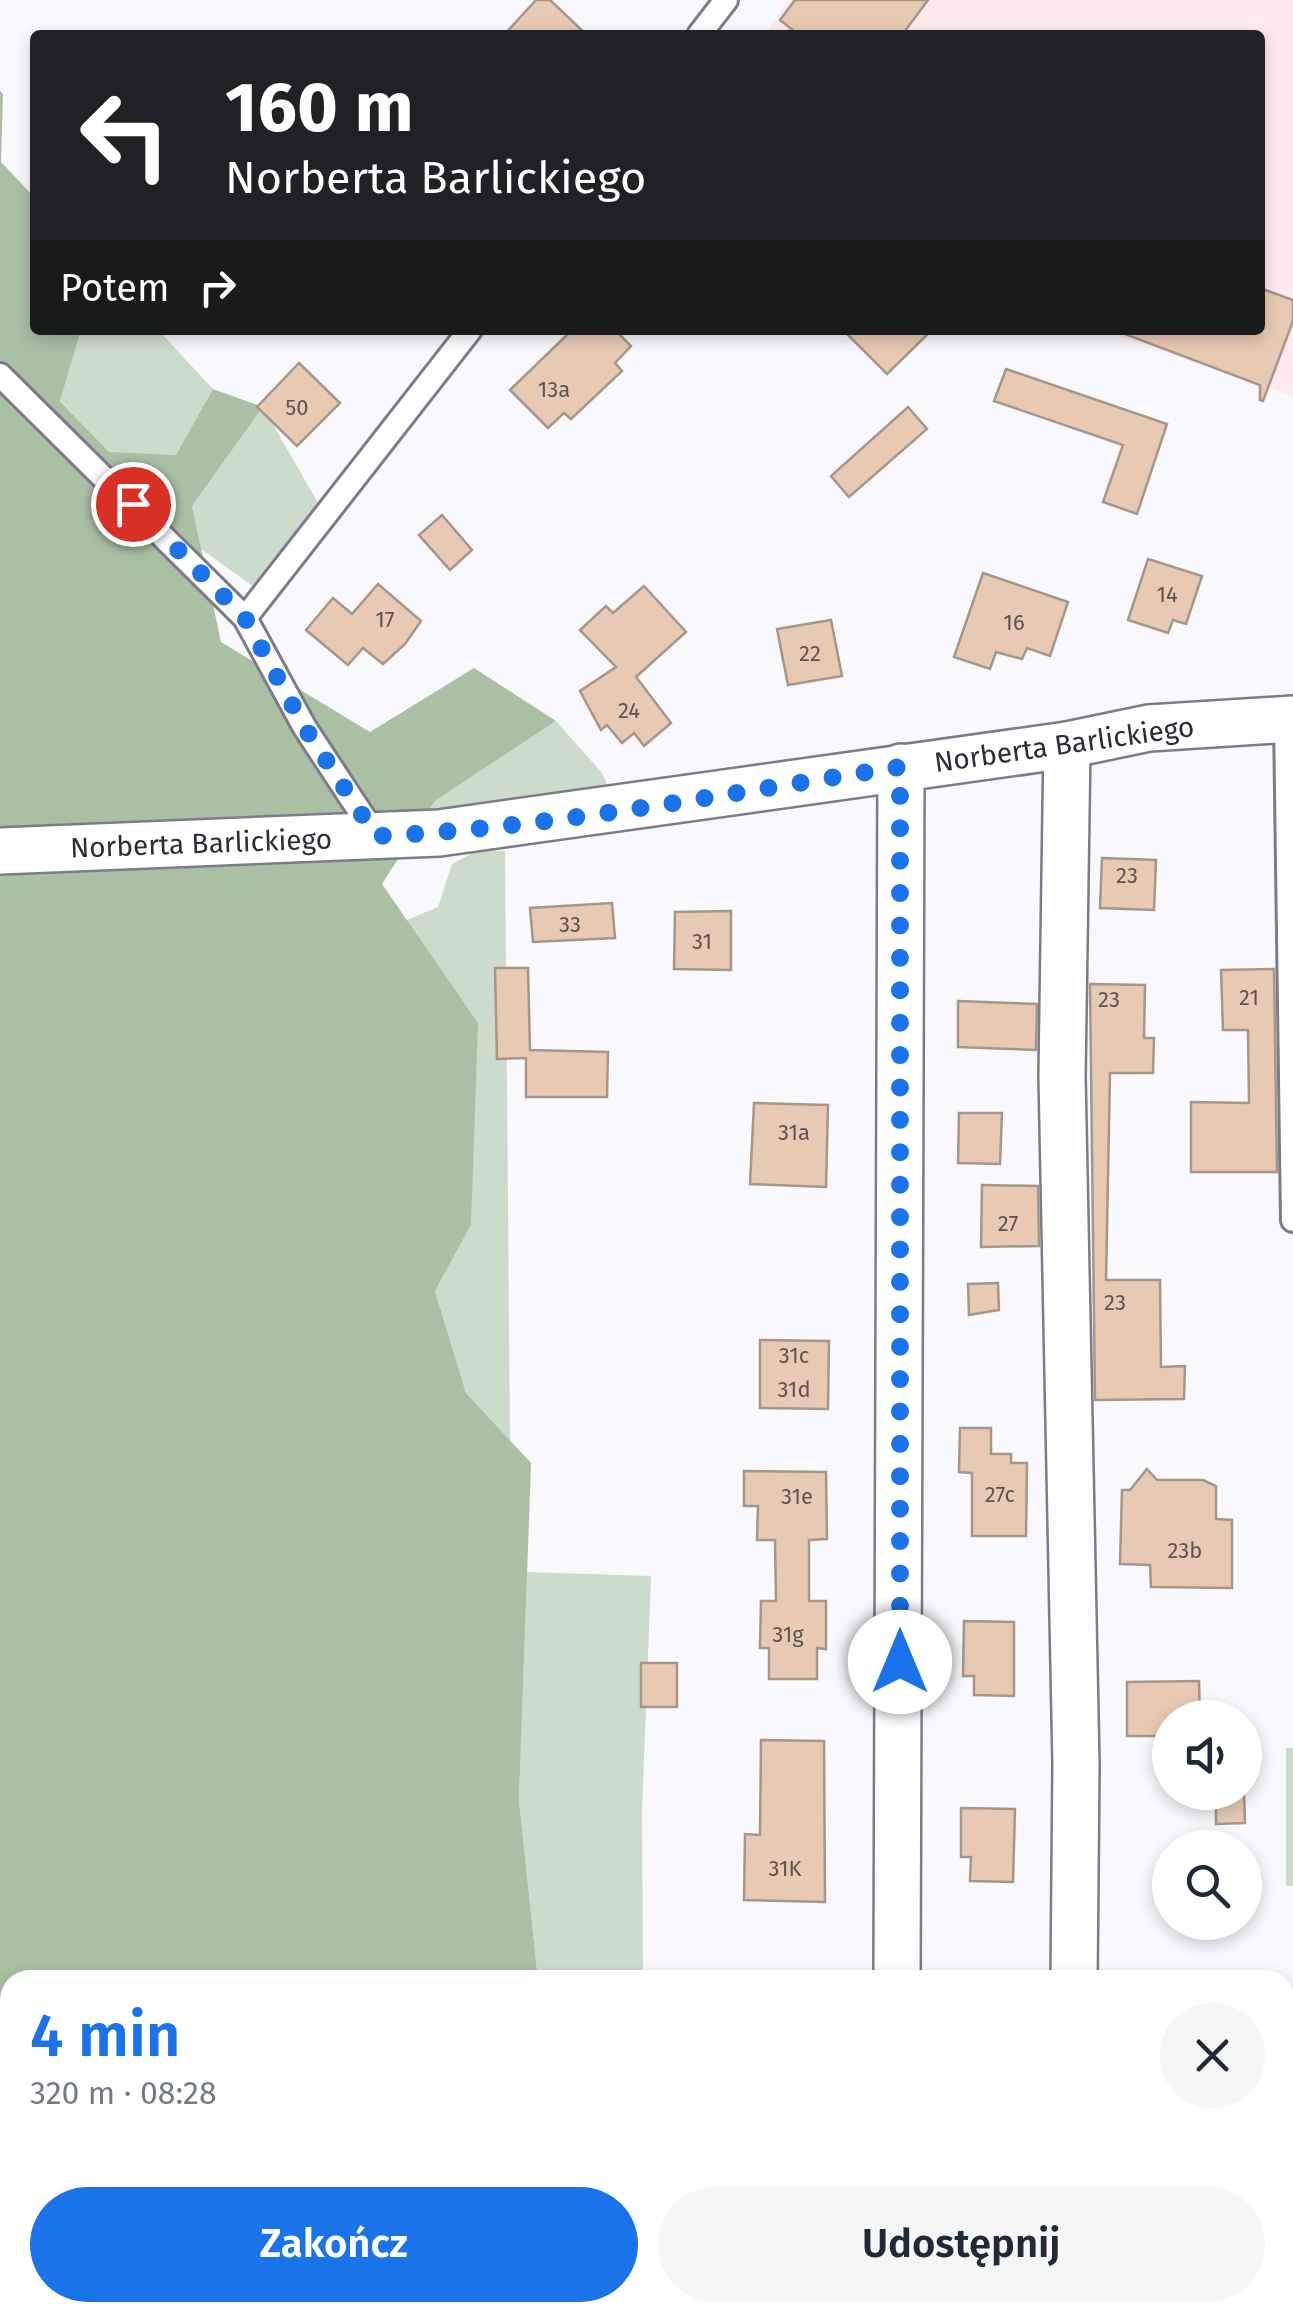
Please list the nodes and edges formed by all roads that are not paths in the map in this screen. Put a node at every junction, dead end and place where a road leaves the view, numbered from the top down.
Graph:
1 (726, 0) edge
2 (703, 30) edge
3 (466, 335) edge
4 (0, 376) edge
5 (245, 618) junction
6 (1290, 719) edge
7 (1067, 745) junction
8 (900, 767) junction
9 (376, 836) junction
10 (0, 851) edge
11 (1293, 1220) edge
12 (898, 1970) edge
13 (1074, 1970) edge

1 - 2 lane
3 - 5 lane
4 - 5 lane
5 - 9 lane
6 - 7 street, Norberta Barlickiego
6 - 11 lane
7 - 8 street, Norberta Barlickiego
7 - 13 street
8 - 9 street, Norberta Barlickiego
8 - 12 street
9 - 10 street, Norberta Barlickiego

